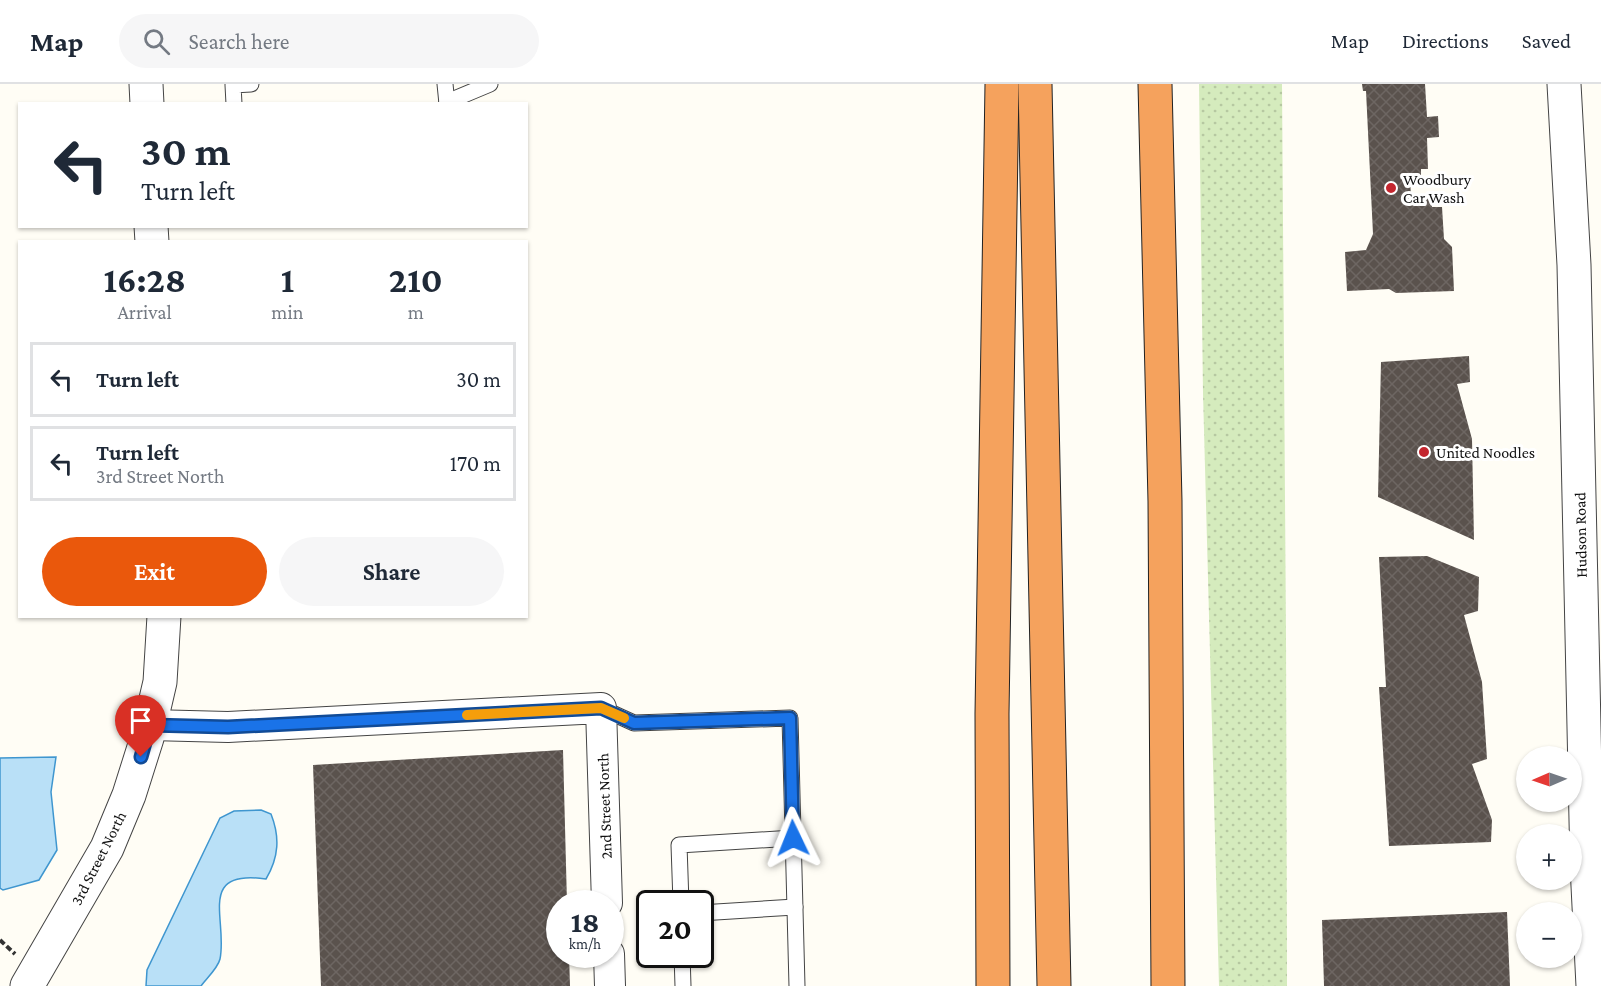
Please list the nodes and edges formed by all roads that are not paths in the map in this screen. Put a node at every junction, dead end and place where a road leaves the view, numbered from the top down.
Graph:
1 (146, 84) edge
2 (250, 84) edge
3 (445, 84) edge
4 (490, 84) edge
5 (1002, 84) edge
6 (1035, 84) edge
7 (1155, 84) edge
8 (1564, 84) edge
9 (233, 85) edge
10 (147, 102) edge
11 (234, 102) edge
12 (447, 102) edge
13 (449, 102) edge
14 (164, 618) edge
15 (1166, 691) junction
16 (601, 708) junction
17 (150, 725) junction
18 (793, 838) junction
19 (1594, 865) edge
20 (607, 890) edge
21 (681, 890) edge
22 (795, 907) junction
23 (714, 912) edge
24 (609, 968) edge
25 (682, 968) edge
26 (27, 986) edge
27 (610, 986) edge
28 (683, 986) edge
29 (797, 986) edge
30 (993, 986) edge
31 (1054, 986) edge
32 (1168, 986) edge
33 (1186, 986) edge
34 (1593, 986) edge

1 - 10 street
2 - 9 lane
3 - 12 lane
4 - 13 lane
5 - 30 highway
6 - 31 highway
7 - 15 highway
8 - 19 street, Hudson Road
9 - 11 lane
14 - 17 street, 3rd Street North
15 - 32 highway
15 - 33 highway
16 - 17 street
16 - 18 lane
16 - 20 street, 2nd Street North
17 - 26 street, 3rd Street North
18 - 21 lane
18 - 22 lane
19 - 34 street, Hudson Road
22 - 23 lane
22 - 29 lane
24 - 27 street
25 - 28 lane

